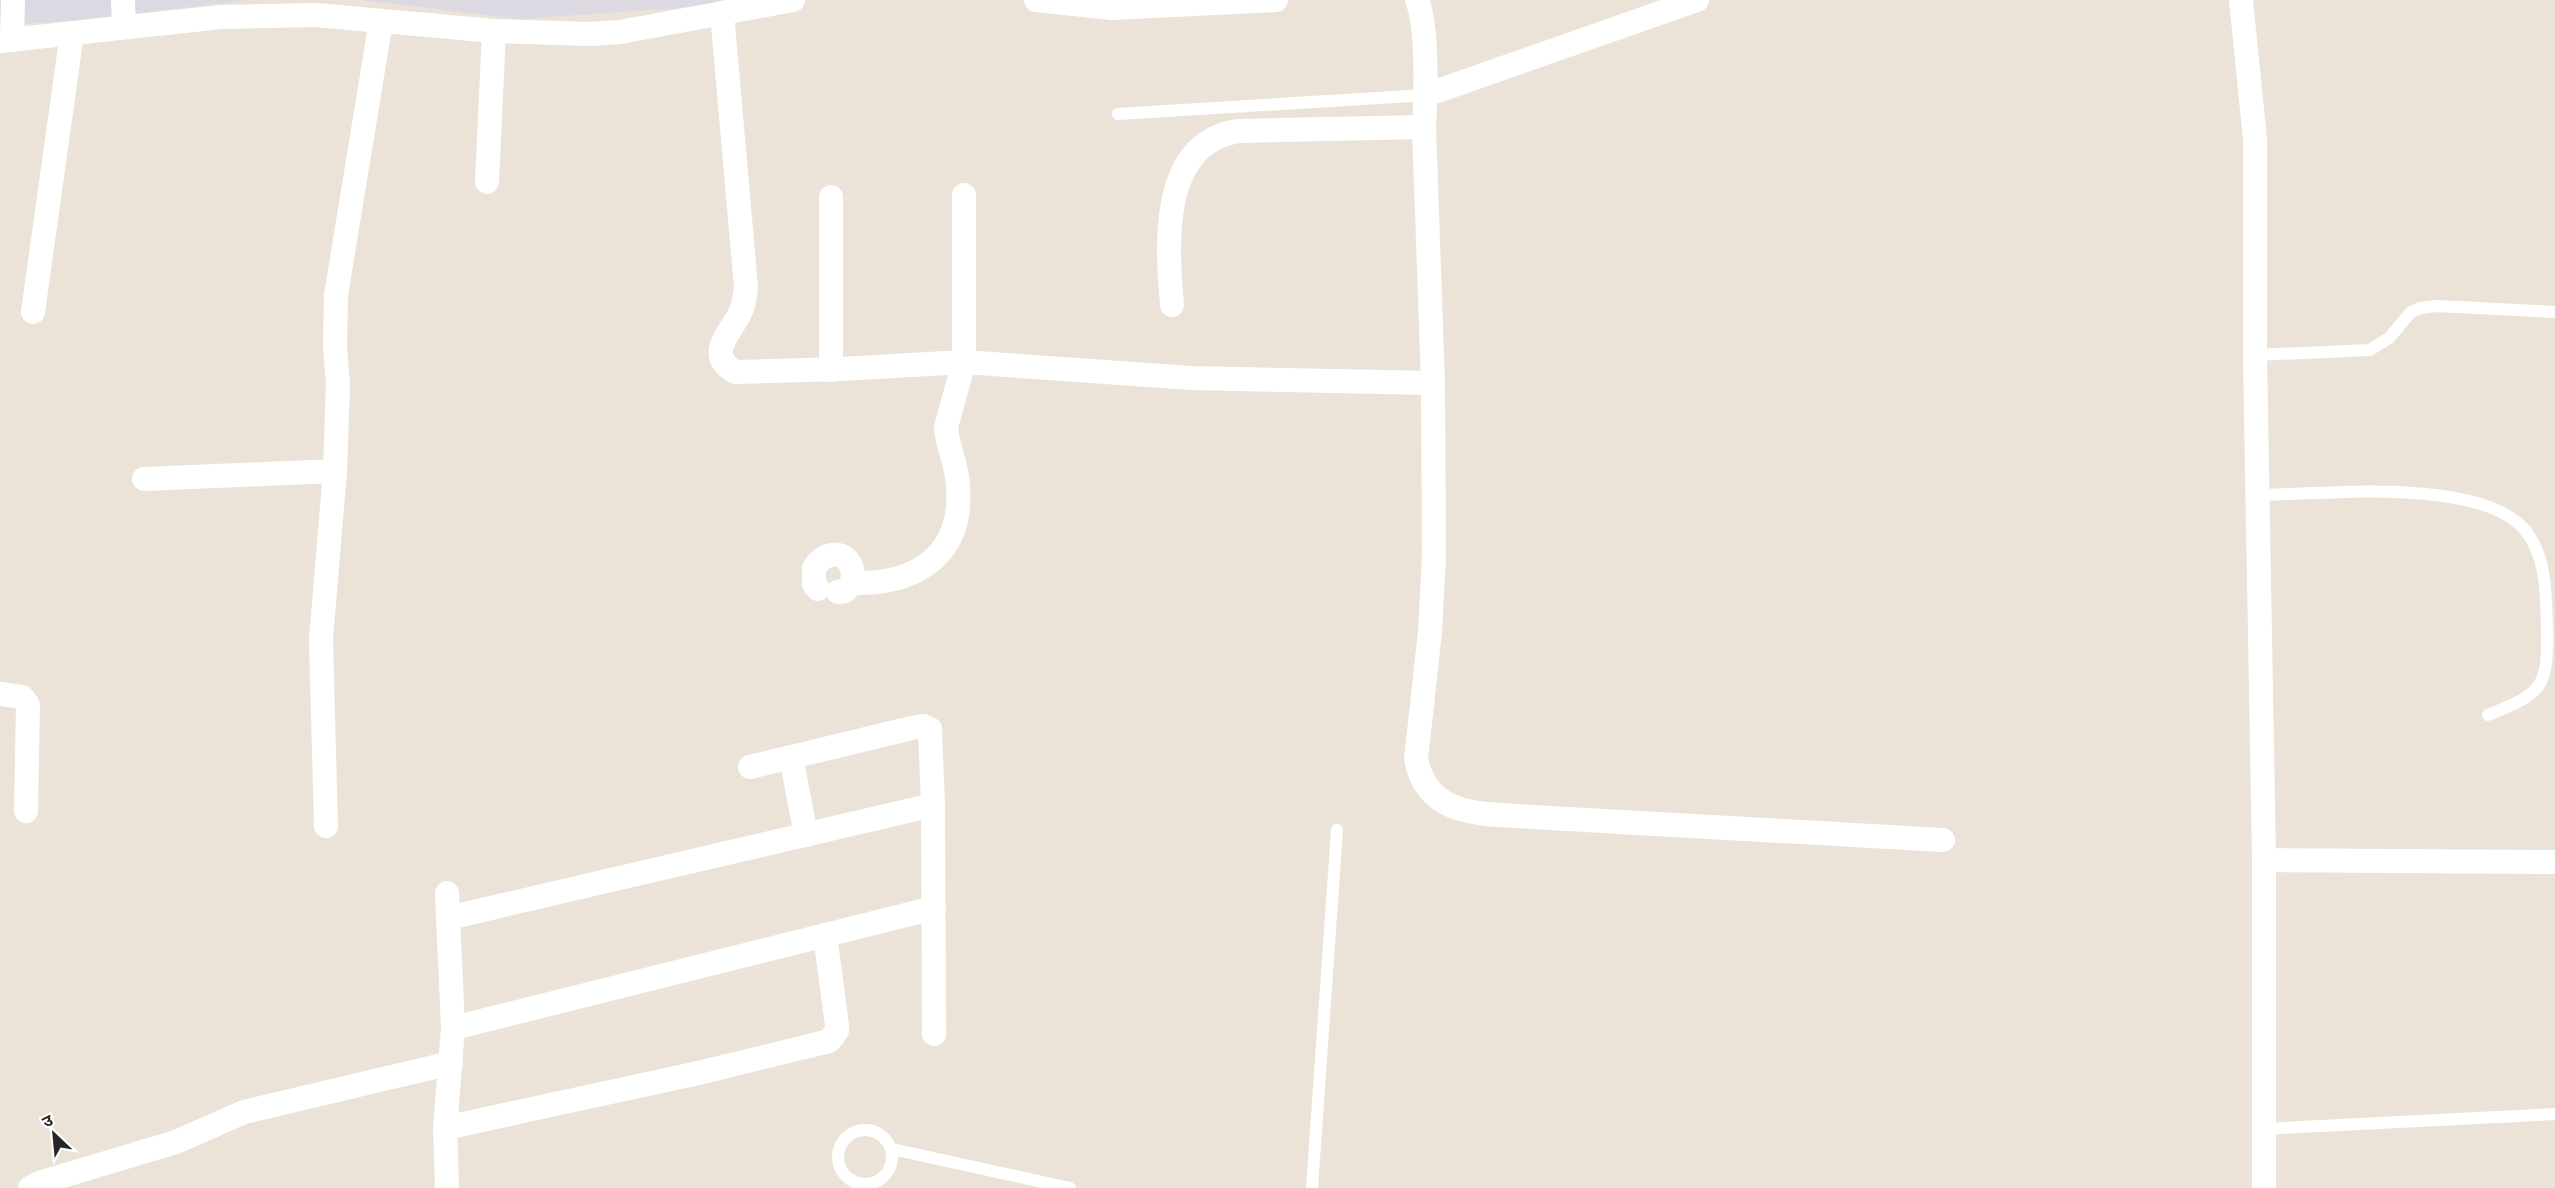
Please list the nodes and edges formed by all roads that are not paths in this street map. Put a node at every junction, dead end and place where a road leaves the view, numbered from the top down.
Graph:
1 (13, 0) edge
2 (123, 0) edge
3 (793, 0) edge
4 (1036, 0) edge
5 (1276, 0) edge
6 (1417, 0) edge
7 (1697, 0) edge
8 (2241, 0) edge
9 (221, 9) edge
10 (722, 13) junction
11 (381, 21) junction
12 (124, 27) junction
13 (494, 31) junction
14 (72, 33) junction
15 (6, 41) edge
16 (1426, 95) junction
17 (1118, 114) dead end
18 (1424, 127) junction
19 (487, 182) dead end
20 (964, 195) dead end
21 (831, 197) dead end
22 (1172, 305) dead end
23 (33, 312) dead end
24 (2555, 312) edge
25 (2255, 355) junction
26 (964, 362) junction
27 (831, 370) junction
28 (1433, 382) junction
29 (335, 471) junction
30 (144, 479) dead end
31 (2259, 495) junction
32 (836, 588) dead end
33 (0, 694) edge
34 (2488, 715) dead end
35 (791, 757) junction
36 (750, 767) dead end
37 (933, 805) junction
38 (26, 811) dead end
39 (327, 826) dead end
40 (1337, 830) dead end
41 (806, 834) junction
42 (1943, 840) dead end
43 (2264, 860) junction
44 (2555, 862) edge
45 (447, 893) dead end
46 (934, 908) junction
47 (448, 918) junction
48 (825, 935) junction
49 (453, 1028) junction
50 (934, 1034) dead end
51 (451, 1063) junction
52 (2555, 1114) edge
53 (445, 1128) junction
54 (2263, 1129) junction
55 (892, 1149) junction
56 (30, 1188) edge
57 (447, 1188) edge
58 (1070, 1188) edge
59 (1312, 1188) edge
60 (2264, 1188) edge

1 - 15 street
2 - 12 street
3 - 10 street
4 - 5 street
6 - 16 street
7 - 16 street
8 - 25 street
9 - 11 street
9 - 12 street
10 - 13 street
10 - 27 street
11 - 13 street
11 - 29 street
12 - 14 street
13 - 19 street
14 - 15 street
14 - 23 street
16 - 17 lane
16 - 18 street
18 - 22 street
18 - 28 street
20 - 26 street
21 - 27 street
24 - 25 lane
25 - 31 street
26 - 27 street
26 - 28 street
26 - 32 street
28 - 42 street
29 - 30 street
29 - 39 street
31 - 34 lane
31 - 43 street
33 - 38 street
35 - 36 street
35 - 37 street
35 - 41 street
37 - 41 street
37 - 46 street
40 - 59 lane
41 - 47 street
43 - 44 street
43 - 54 street
45 - 47 street
46 - 48 street
46 - 50 street
47 - 49 street
48 - 49 street
48 - 53 street
49 - 51 street
51 - 53 street
51 - 56 street
52 - 54 lane
53 - 57 street
54 - 60 street
55 - 55 lane
55 - 58 lane

